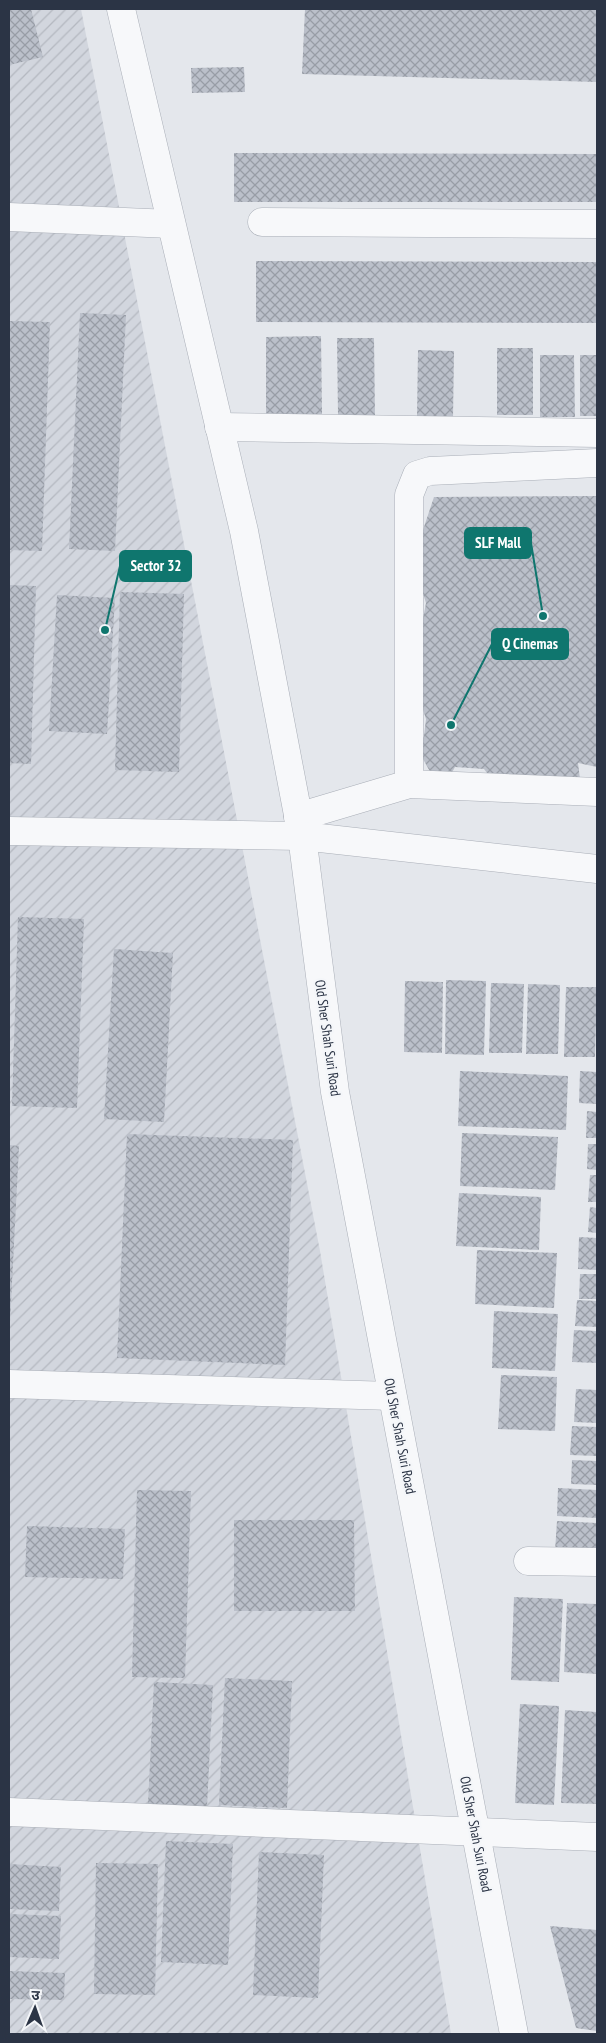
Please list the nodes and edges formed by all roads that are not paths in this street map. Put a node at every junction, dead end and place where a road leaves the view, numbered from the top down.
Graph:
1 (121, 9) edge
2 (9, 217) edge
3 (262, 222) dead end
4 (171, 224) junction
5 (597, 224) edge
6 (219, 427) junction
7 (597, 433) edge
8 (597, 463) edge
9 (408, 784) junction
10 (597, 792) edge
11 (300, 827) junction
12 (9, 831) edge
13 (597, 868) edge
14 (9, 1384) edge
15 (392, 1396) junction
16 (528, 1561) dead end
17 (597, 1562) edge
18 (9, 1812) edge
19 (475, 1831) junction
20 (597, 1837) edge
21 (514, 2034) edge

1 - 4 street, Old Sher Shah Suri Road
2 - 4 street
3 - 5 street
4 - 6 street, Old Sher Shah Suri Road
6 - 7 street
6 - 11 street, Old Sher Shah Suri Road
8 - 9 street
9 - 10 street
9 - 11 street
11 - 12 street
11 - 13 street
11 - 15 street, Old Sher Shah Suri Road
14 - 15 street
15 - 19 street, Old Sher Shah Suri Road
16 - 17 street
18 - 19 street
19 - 20 street
19 - 21 street, Old Sher Shah Suri Road

